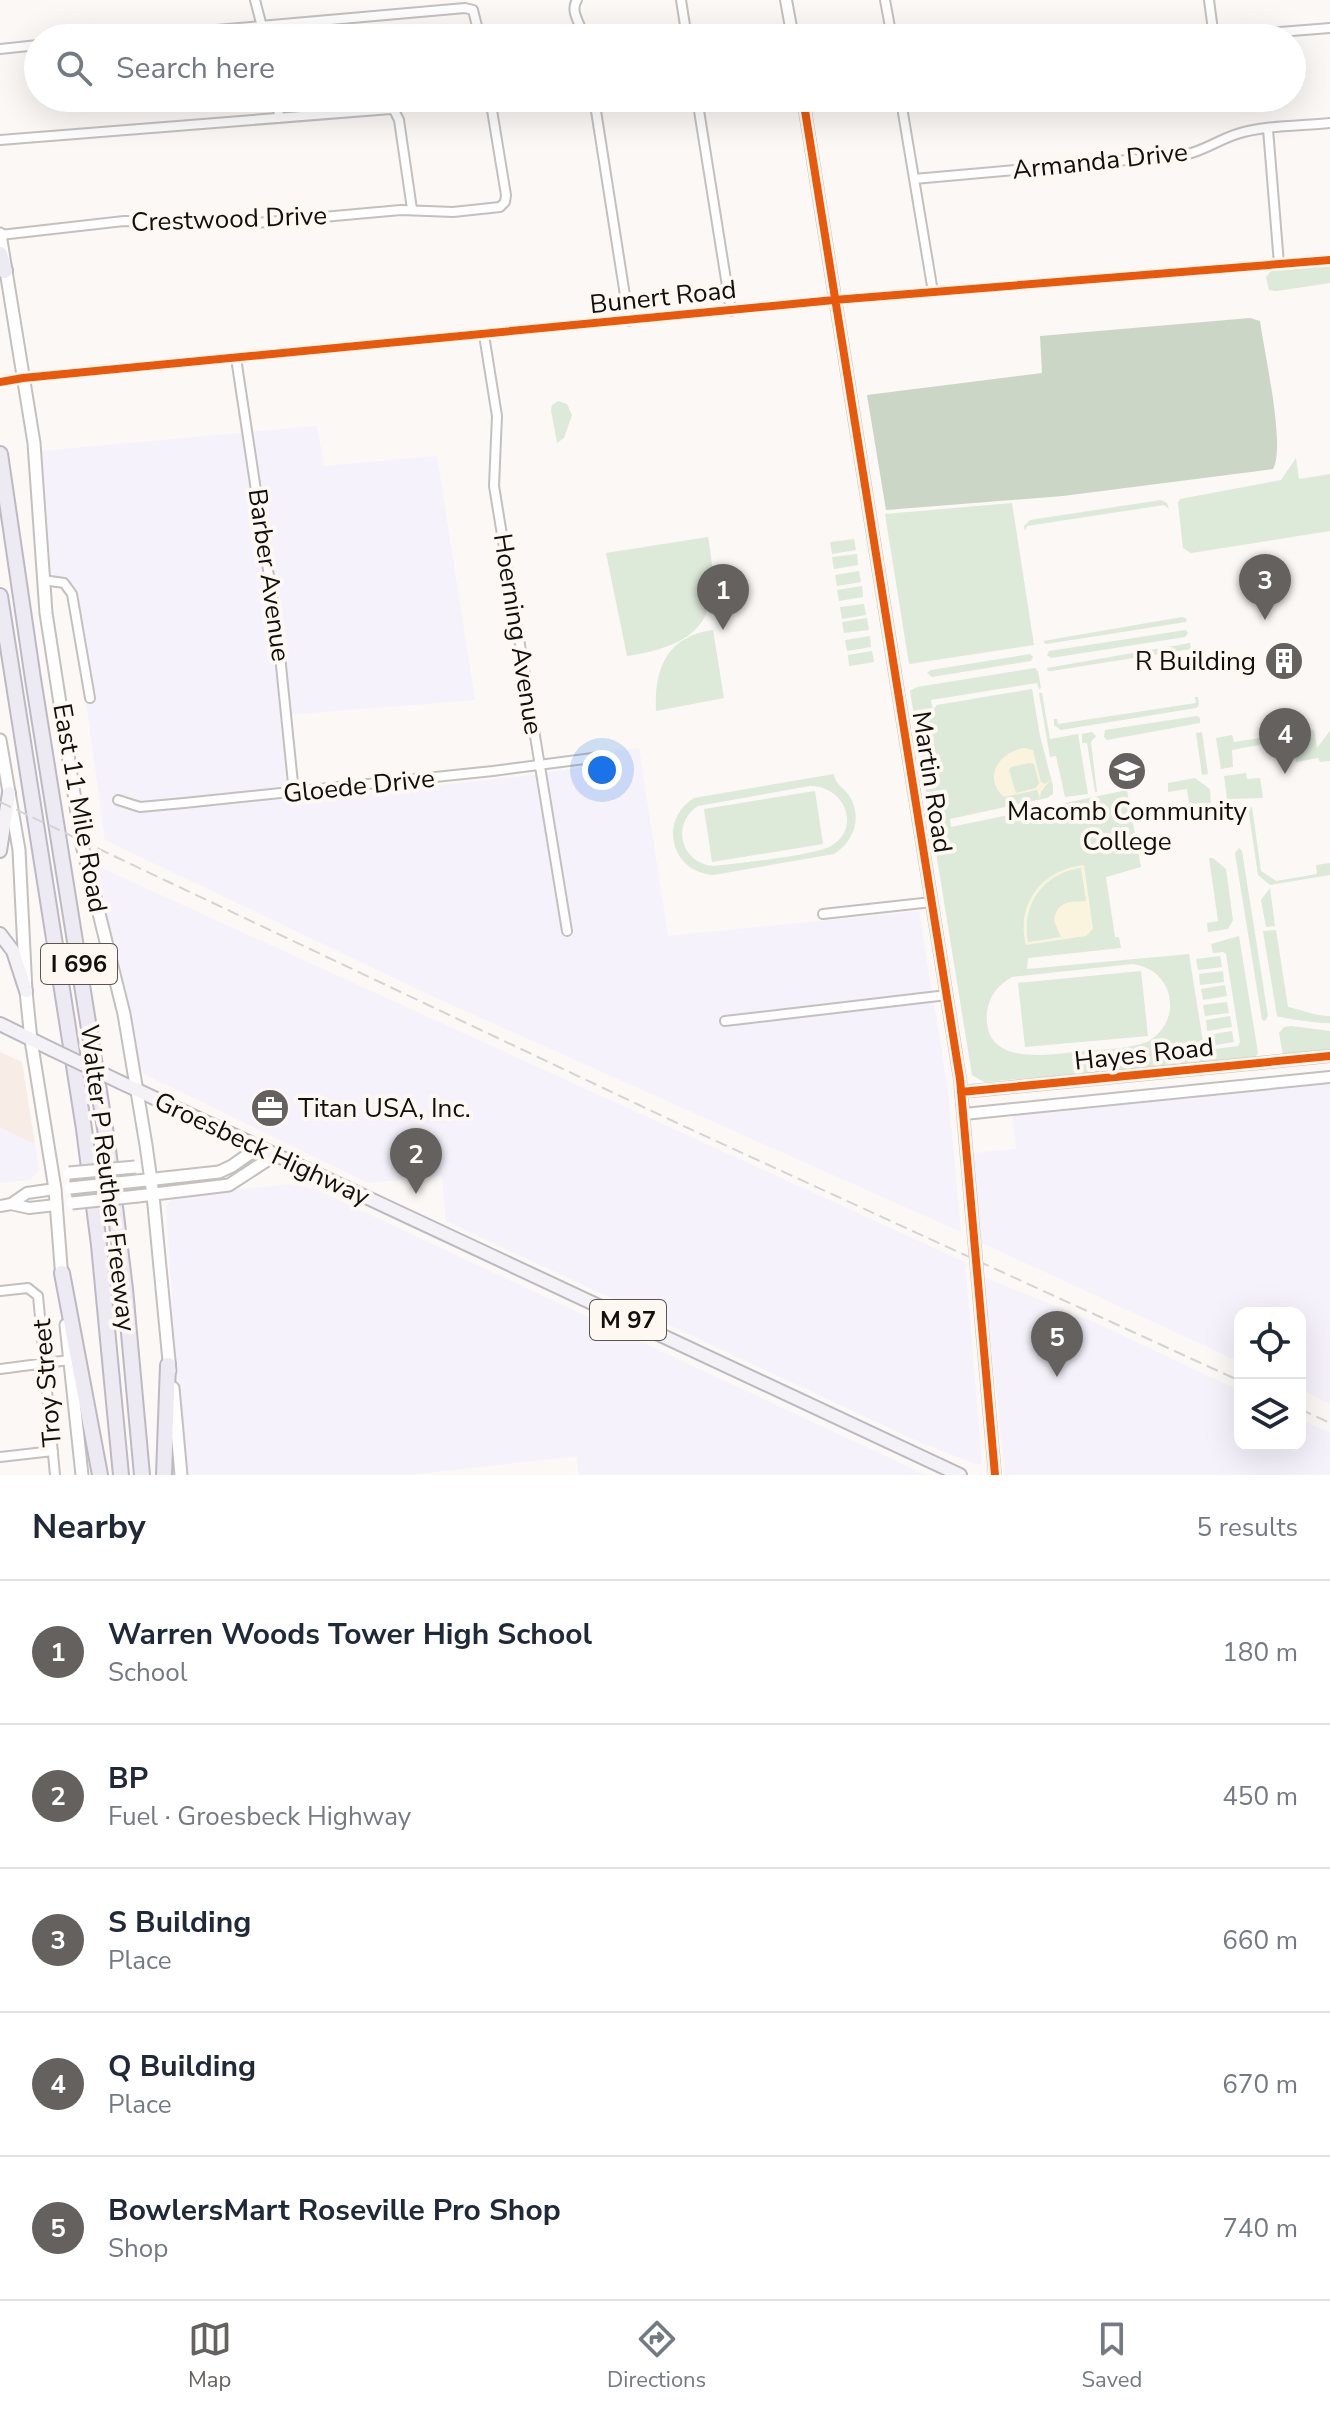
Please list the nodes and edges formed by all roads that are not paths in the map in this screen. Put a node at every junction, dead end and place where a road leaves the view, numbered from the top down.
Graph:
1 (255, 0) edge
2 (681, 0) edge
3 (786, 0) edge
4 (885, 0) edge
5 (1209, 0) edge
6 (576, 2) edge
7 (261, 24) edge
8 (285, 24) edge
9 (476, 24) edge
10 (580, 24) edge
11 (685, 24) edge
12 (790, 24) edge
13 (889, 24) edge
14 (1212, 24) edge
15 (1330, 28) edge
16 (1306, 30) edge
17 (24, 46) edge
18 (0, 49) edge
19 (278, 112) edge
20 (352, 112) edge
21 (395, 112) edge
22 (492, 112) edge
23 (596, 112) edge
24 (699, 112) edge
25 (805, 112) edge
26 (903, 113) dead end
27 (279, 118) junction
28 (1330, 123) edge
29 (1268, 129) junction
30 (0, 140) edge
31 (914, 179) junction
32 (412, 209) junction
33 (0, 235) edge
34 (0, 254) edge
35 (1330, 260) edge
36 (1279, 264) junction
37 (5, 271) junction
38 (933, 292) junction
39 (834, 300) junction
40 (731, 311) junction
41 (629, 321) junction
42 (484, 335) junction
43 (236, 358) junction
44 (18, 379) junction
45 (0, 382) edge
46 (0, 454) edge
47 (43, 580) junction
48 (0, 596) edge
49 (90, 698) dead end
50 (0, 740) edge
51 (600, 757) dead end
52 (540, 766) junction
53 (9, 793) junction
54 (294, 793) junction
55 (118, 800) dead end
56 (0, 851) edge
57 (932, 902) junction
58 (823, 914) dead end
59 (567, 931) dead end
60 (0, 934) edge
61 (26, 991) junction
62 (947, 995) junction
63 (725, 1021) dead end
64 (0, 1024) edge
65 (31, 1040) junction
66 (1330, 1056) edge
67 (1330, 1077) edge
68 (1097, 1079) junction
69 (1060, 1082) junction
70 (137, 1090) junction
71 (961, 1092) junction
72 (1088, 1101) junction
73 (1058, 1104) junction
74 (964, 1114) junction
75 (259, 1147) junction
76 (147, 1154) junction
77 (275, 1155) junction
78 (50, 1157) junction
79 (151, 1179) junction
80 (55, 1189) junction
81 (153, 1195) junction
82 (5, 1205) edge
83 (56, 1205) junction
84 (62, 1273) junction
85 (0, 1291) edge
86 (69, 1360) junction
87 (45, 1365) junction
88 (168, 1365) junction
89 (0, 1369) edge
90 (53, 1451) junction
91 (0, 1457) edge
92 (55, 1475) edge
93 (82, 1475) edge
94 (100, 1475) edge
95 (121, 1475) edge
96 (142, 1475) edge
97 (164, 1475) edge
98 (181, 1475) edge
99 (960, 1475) edge
100 (995, 1475) edge

1 - 7 street
2 - 11 street
3 - 12 street
4 - 13 street
5 - 14 street
6 - 10 street
8 - 9 street
15 - 16 street
17 - 18 street
19 - 27 street
20 - 27 street
21 - 32 street
22 - 32 street, Crestwood Drive
23 - 41 street
24 - 40 street
25 - 39 street, Martin Road
26 - 31 street
27 - 30 street
28 - 29 street, Armanda Drive
29 - 31 street, Armanda Drive
29 - 36 street
31 - 38 street
32 - 33 street, Crestwood Drive
33 - 37 main road, East 11 Mile Road
34 - 37 highway
35 - 36 street, Bunert Road
36 - 38 street, Bunert Road
37 - 44 main road, East 11 Mile Road
38 - 39 street, Bunert Road
39 - 40 street, Bunert Road
39 - 57 street, Martin Road
40 - 41 street, Bunert Road
41 - 42 street, Bunert Road
42 - 43 street, Bunert Road
42 - 52 street, Hoerning Avenue
43 - 44 street, Bunert Road
43 - 54 street, Barber Avenue
44 - 45 street, Bunert Road
44 - 47 main road, East 11 Mile Road
46 - 96 highway, Walter P Reuther Freeway / I 696
47 - 49 street
47 - 70 main road, East 11 Mile Road
48 - 95 highway, Walter P Reuther Freeway / I 696
50 - 53 main road
51 - 52 street, Gloede Drive
52 - 54 street, Gloede Drive
52 - 59 street, Hoerning Avenue
53 - 56 main road
53 - 61 main road
54 - 55 street, Gloede Drive
57 - 58 street
57 - 62 street, Martin Road
60 - 61 main road
61 - 65 main road
62 - 63 street
62 - 71 street, Martin Road
64 - 65 main road, Groesbeck Highway / M 97
65 - 70 main road, Groesbeck Highway / M 97, bridge
65 - 78 main road
66 - 68 street, Hayes Road
67 - 72 street, Hayes Road
68 - 69 street, Hayes Road
68 - 72 street
69 - 71 street, Hayes Road
69 - 73 street
70 - 75 main road, Groesbeck Highway / M 97
70 - 76 main road, East 11 Mile Road
71 - 74 street, Martin Road
72 - 73 street, Hayes Road
73 - 74 street, Hayes Road
74 - 100 street, Martin Road
75 - 77 main road, Groesbeck Highway / M 97
75 - 79 main road
76 - 78 main road, bridge
76 - 79 main road, East 11 Mile Road
77 - 81 main road
77 - 99 main road, Groesbeck Highway / M 97
78 - 80 main road
79 - 80 main road, bridge
79 - 81 main road, East 11 Mile Road
80 - 82 street
80 - 83 main road
81 - 83 main road, bridge
81 - 88 main road, East 11 Mile Road
82 - 83 street
83 - 84 main road
84 - 86 main road
84 - 94 highway
85 - 87 street, Troy Street
86 - 87 street
86 - 93 main road
87 - 89 street
87 - 90 street, Troy Street
88 - 97 highway
88 - 98 main road, East 11 Mile Road
90 - 91 street
90 - 92 street, Troy Street

